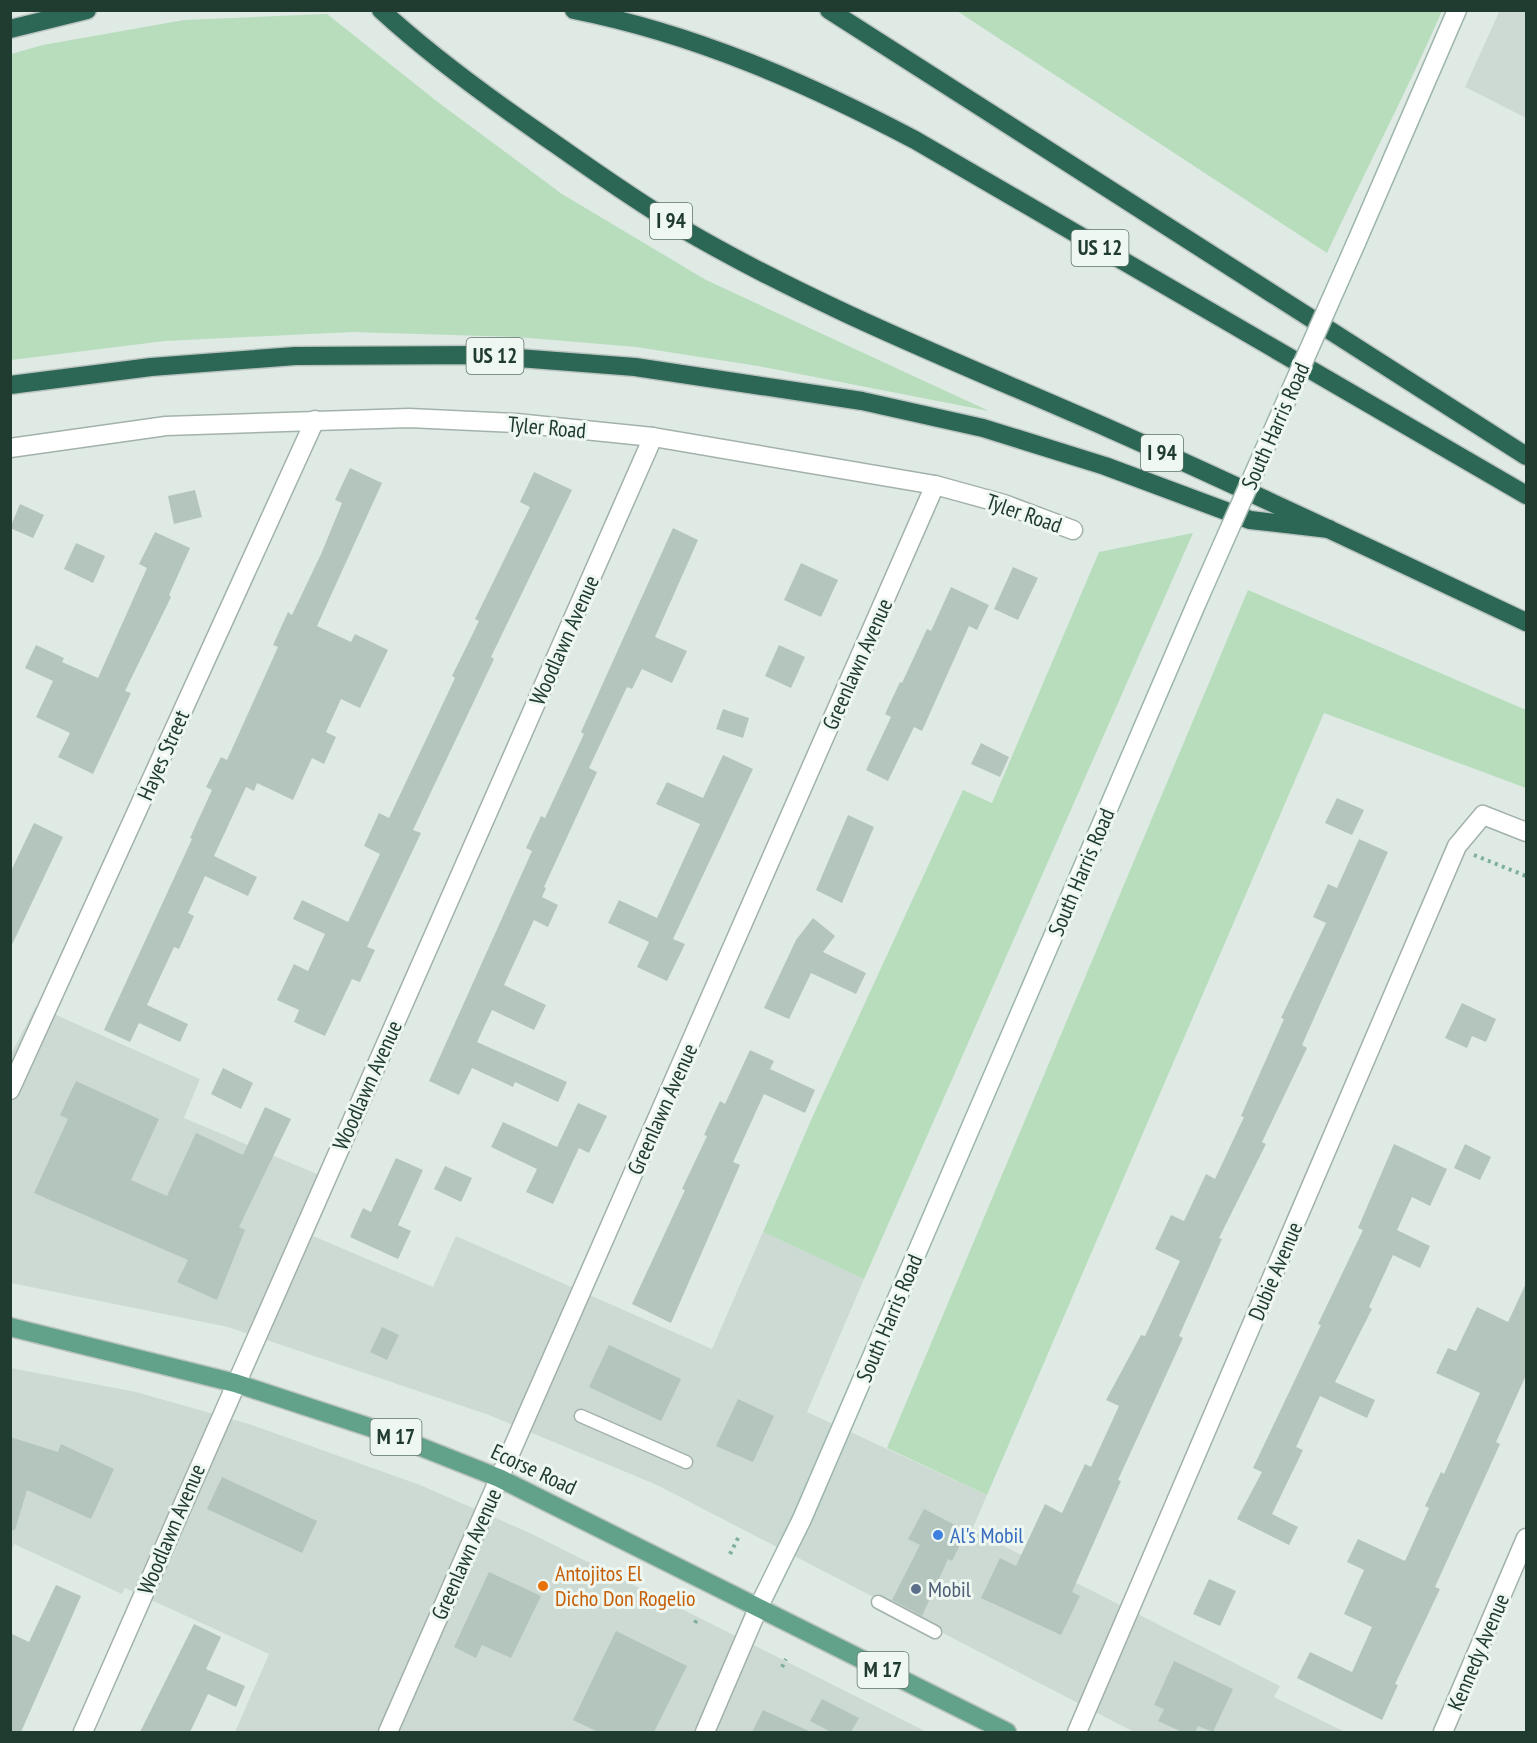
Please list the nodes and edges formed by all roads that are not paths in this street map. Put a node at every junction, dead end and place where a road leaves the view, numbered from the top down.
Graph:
1 (87, 10) edge
2 (381, 10) edge
3 (574, 10) edge
4 (829, 10) edge
5 (1456, 10) edge
6 (10, 29) edge
7 (10, 385) edge
8 (315, 420) junction
9 (653, 437) junction
10 (10, 448) edge
11 (1527, 456) edge
12 (935, 485) junction
13 (1527, 495) edge
14 (1329, 529) junction
15 (1073, 530) dead end
16 (1527, 622) edge
17 (1527, 832) edge
18 (10, 1090) edge
19 (10, 1327) edge
20 (235, 1383) junction
21 (581, 1416) dead end
22 (686, 1462) dead end
23 (499, 1478) junction
24 (1527, 1538) edge
25 (878, 1602) dead end
26 (759, 1606) junction
27 (935, 1632) dead end
28 (83, 1732) edge
29 (388, 1732) edge
30 (705, 1732) edge
31 (1007, 1732) edge
32 (1077, 1732) edge
33 (1443, 1732) edge

1 - 6 highway
2 - 14 highway, I 94
3 - 13 highway, US 12
4 - 11 highway
5 - 26 street, South Harris Road, bridge
7 - 14 highway, US 12
8 - 9 street, Tyler Road
8 - 10 street, Tyler Road
8 - 18 street, Hayes Street
9 - 12 street, Tyler Road
9 - 20 street, Woodlawn Avenue
12 - 15 street, Tyler Road
12 - 23 street, Greenlawn Avenue
14 - 16 highway, I 94
17 - 32 street, Dubie Avenue
19 - 20 main road, Ecorse Road / M 17
20 - 23 main road, Ecorse Road / M 17
20 - 28 street, Woodlawn Avenue
21 - 22 lane
23 - 26 main road, Ecorse Road / M 17
23 - 29 street, Greenlawn Avenue
24 - 33 street, Kennedy Avenue
25 - 27 lane
26 - 30 street, South Harris Road
26 - 31 main road, Ecorse Road / M 17

